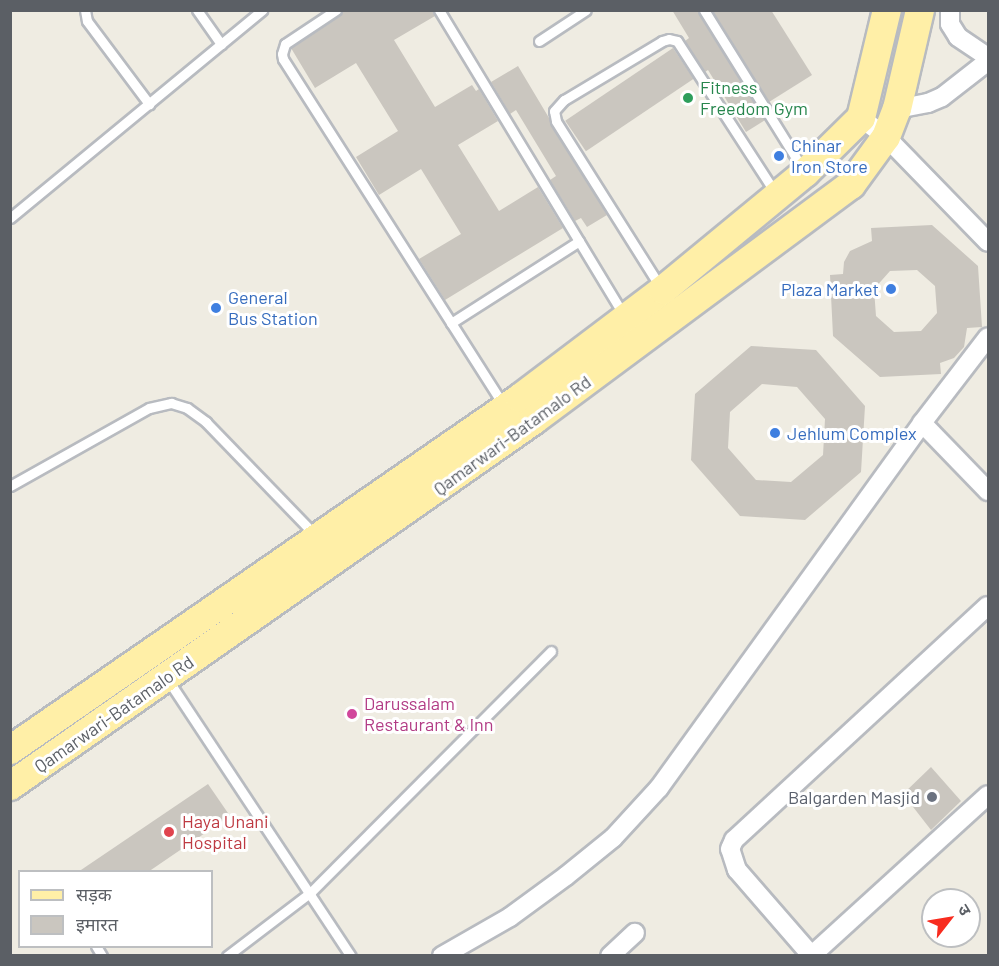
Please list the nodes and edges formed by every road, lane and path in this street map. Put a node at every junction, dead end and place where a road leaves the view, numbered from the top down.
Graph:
1 (85, 10) edge
2 (197, 10) edge
3 (262, 10) edge
4 (336, 10) edge
5 (439, 10) edge
6 (586, 10) edge
7 (704, 10) edge
8 (887, 10) edge
9 (920, 10) edge
10 (950, 10) edge
11 (539, 41) dead end
12 (221, 44) junction
13 (988, 59) edge
14 (149, 104) junction
15 (897, 109) junction
16 (861, 118) junction
17 (886, 137) junction
18 (805, 172) junction
19 (777, 196) junction
20 (10, 218) edge
21 (579, 241) junction
22 (988, 242) edge
23 (663, 290) junction
24 (626, 318) junction
25 (451, 323) junction
26 (988, 337) edge
27 (505, 408) junction
28 (922, 423) junction
29 (10, 486) edge
30 (988, 491) edge
31 (317, 538) junction
32 (988, 606) edge
33 (551, 651) dead end
34 (167, 678) junction
35 (10, 750) edge
36 (10, 786) edge
37 (988, 795) edge
38 (310, 892) junction
39 (635, 933) dead end
40 (227, 956) edge
41 (351, 956) edge
42 (442, 956) edge
43 (610, 956) edge
44 (811, 956) edge

1 - 14 lane
2 - 12 lane
3 - 12 lane
4 - 25 lane
5 - 21 lane
6 - 11 lane
7 - 18 lane
8 - 16 main road
9 - 15 main road, Qamarwari-Batamalo Rd
10 - 13 street
12 - 14 lane
13 - 15 street
14 - 20 lane
15 - 17 main road, Qamarwari-Batamalo Rd
16 - 17 street
16 - 18 main road, Qamarwari-Batamalo Rd
17 - 22 street
17 - 34 main road, Qamarwari-Batamalo Rd
18 - 19 main road, Qamarwari-Batamalo Rd
19 - 23 main road, Qamarwari-Batamalo Rd
19 - 23 lane
21 - 24 lane
21 - 25 lane
23 - 24 main road, Qamarwari-Batamalo Rd
24 - 27 main road, Qamarwari-Batamalo Rd
25 - 27 lane
26 - 28 street
27 - 31 main road, Qamarwari-Batamalo Rd
28 - 30 street
28 - 42 street
29 - 31 lane
31 - 35 main road, Qamarwari-Batamalo Rd
32 - 44 street
33 - 38 lane
34 - 36 main road, Qamarwari-Batamalo Rd
34 - 38 lane
37 - 44 street
38 - 40 lane
38 - 41 lane
39 - 43 street

